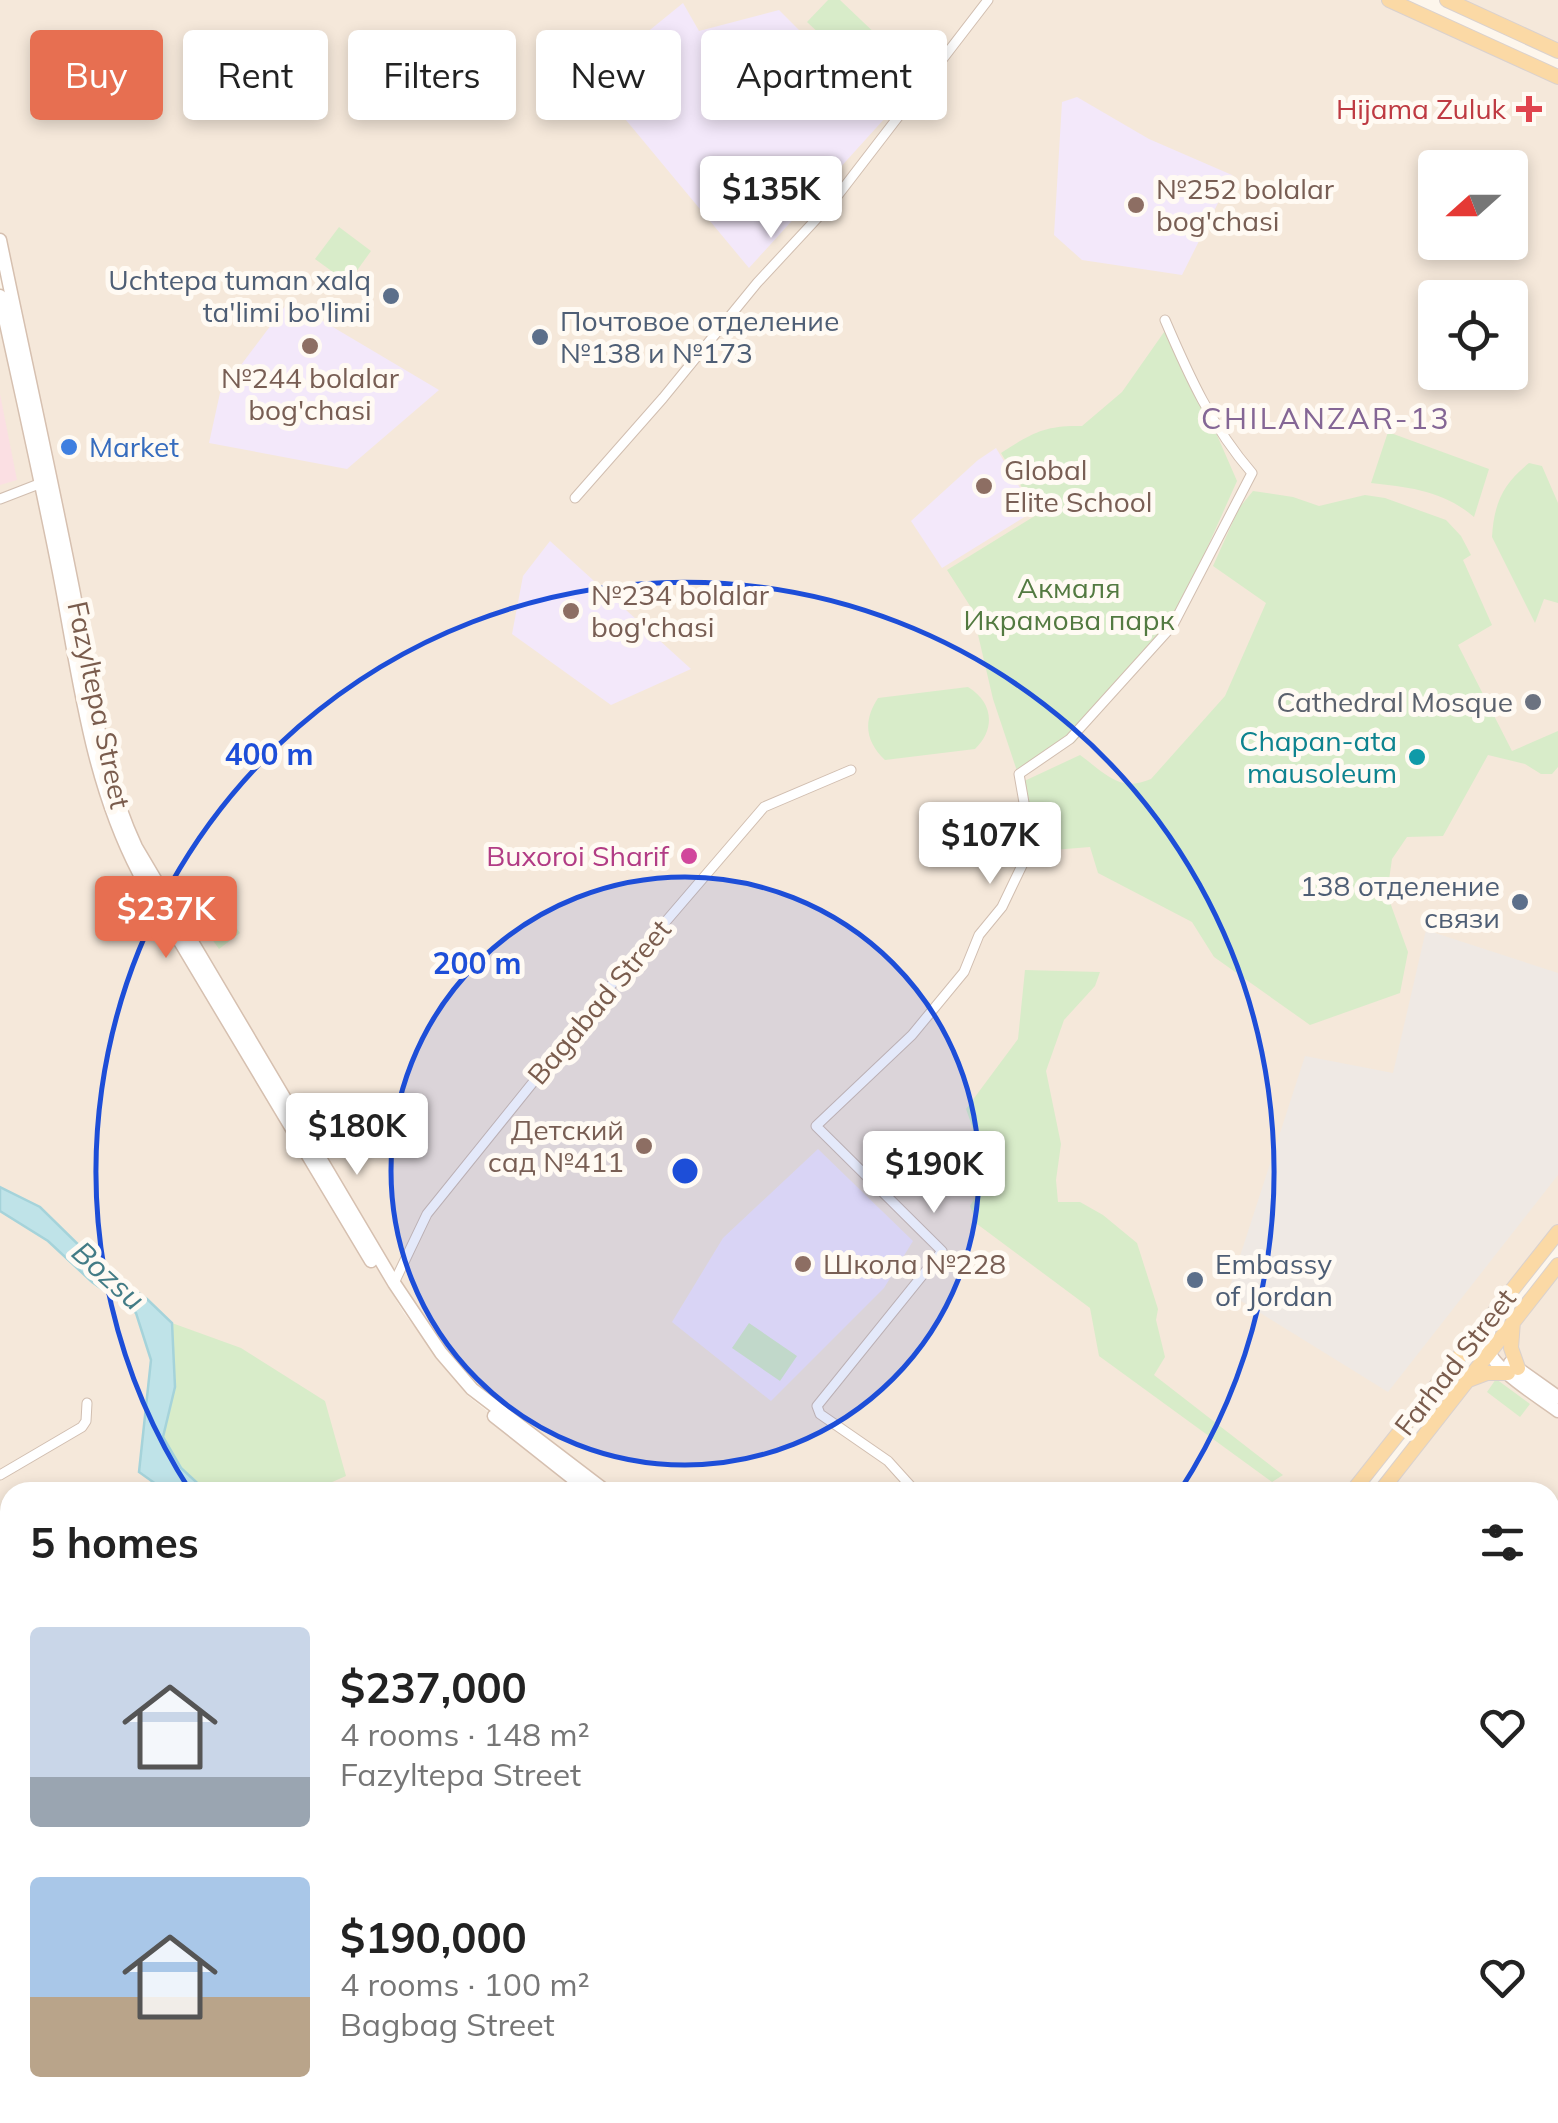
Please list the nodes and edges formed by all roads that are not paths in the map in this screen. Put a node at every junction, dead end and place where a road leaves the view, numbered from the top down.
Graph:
1 (988, 0) edge
2 (1388, 0) edge
3 (1447, 0) edge
4 (1558, 50) edge
5 (1558, 77) edge
6 (0, 240) edge
7 (0, 296) edge
8 (1165, 320) dead end
9 (46, 482) junction
10 (576, 498) dead end
11 (0, 499) edge
12 (851, 770) dead end
13 (1558, 1232) edge
14 (1558, 1265) edge
15 (391, 1285) junction
16 (1496, 1308) junction
17 (1513, 1320) junction
18 (1488, 1351) junction
19 (1456, 1359) junction
20 (1513, 1371) junction
21 (1465, 1382) junction
22 (1558, 1397) edge
23 (86, 1403) dead end
24 (1558, 1411) edge
25 (0, 1475) edge
26 (577, 1482) edge
27 (594, 1482) edge
28 (907, 1482) edge
29 (1360, 1482) edge
30 (1388, 1482) edge

1 - 10 street
2 - 5 main road
3 - 4 main road
6 - 9 main road, Fazyltepa Street
7 - 9 main road, Fazyltepa Street
8 - 28 street
9 - 11 street
9 - 15 main road, Fazyltepa Street
12 - 15 street, Bagabad Street
13 - 16 main road, Farhad Street
14 - 17 main road, Farhad Street
15 - 26 main road, Fazyltepa Street
15 - 27 main road, Fazyltepa Street
16 - 18 main road
16 - 19 main road, Farhad Street
17 - 18 main road, Farhad Street
17 - 20 main road
18 - 19 main road
18 - 20 main road
18 - 21 main road, Farhad Street
19 - 29 main road, Farhad Street
20 - 21 main road
20 - 22 main road
20 - 24 main road
21 - 30 main road, Farhad Street
23 - 25 street

